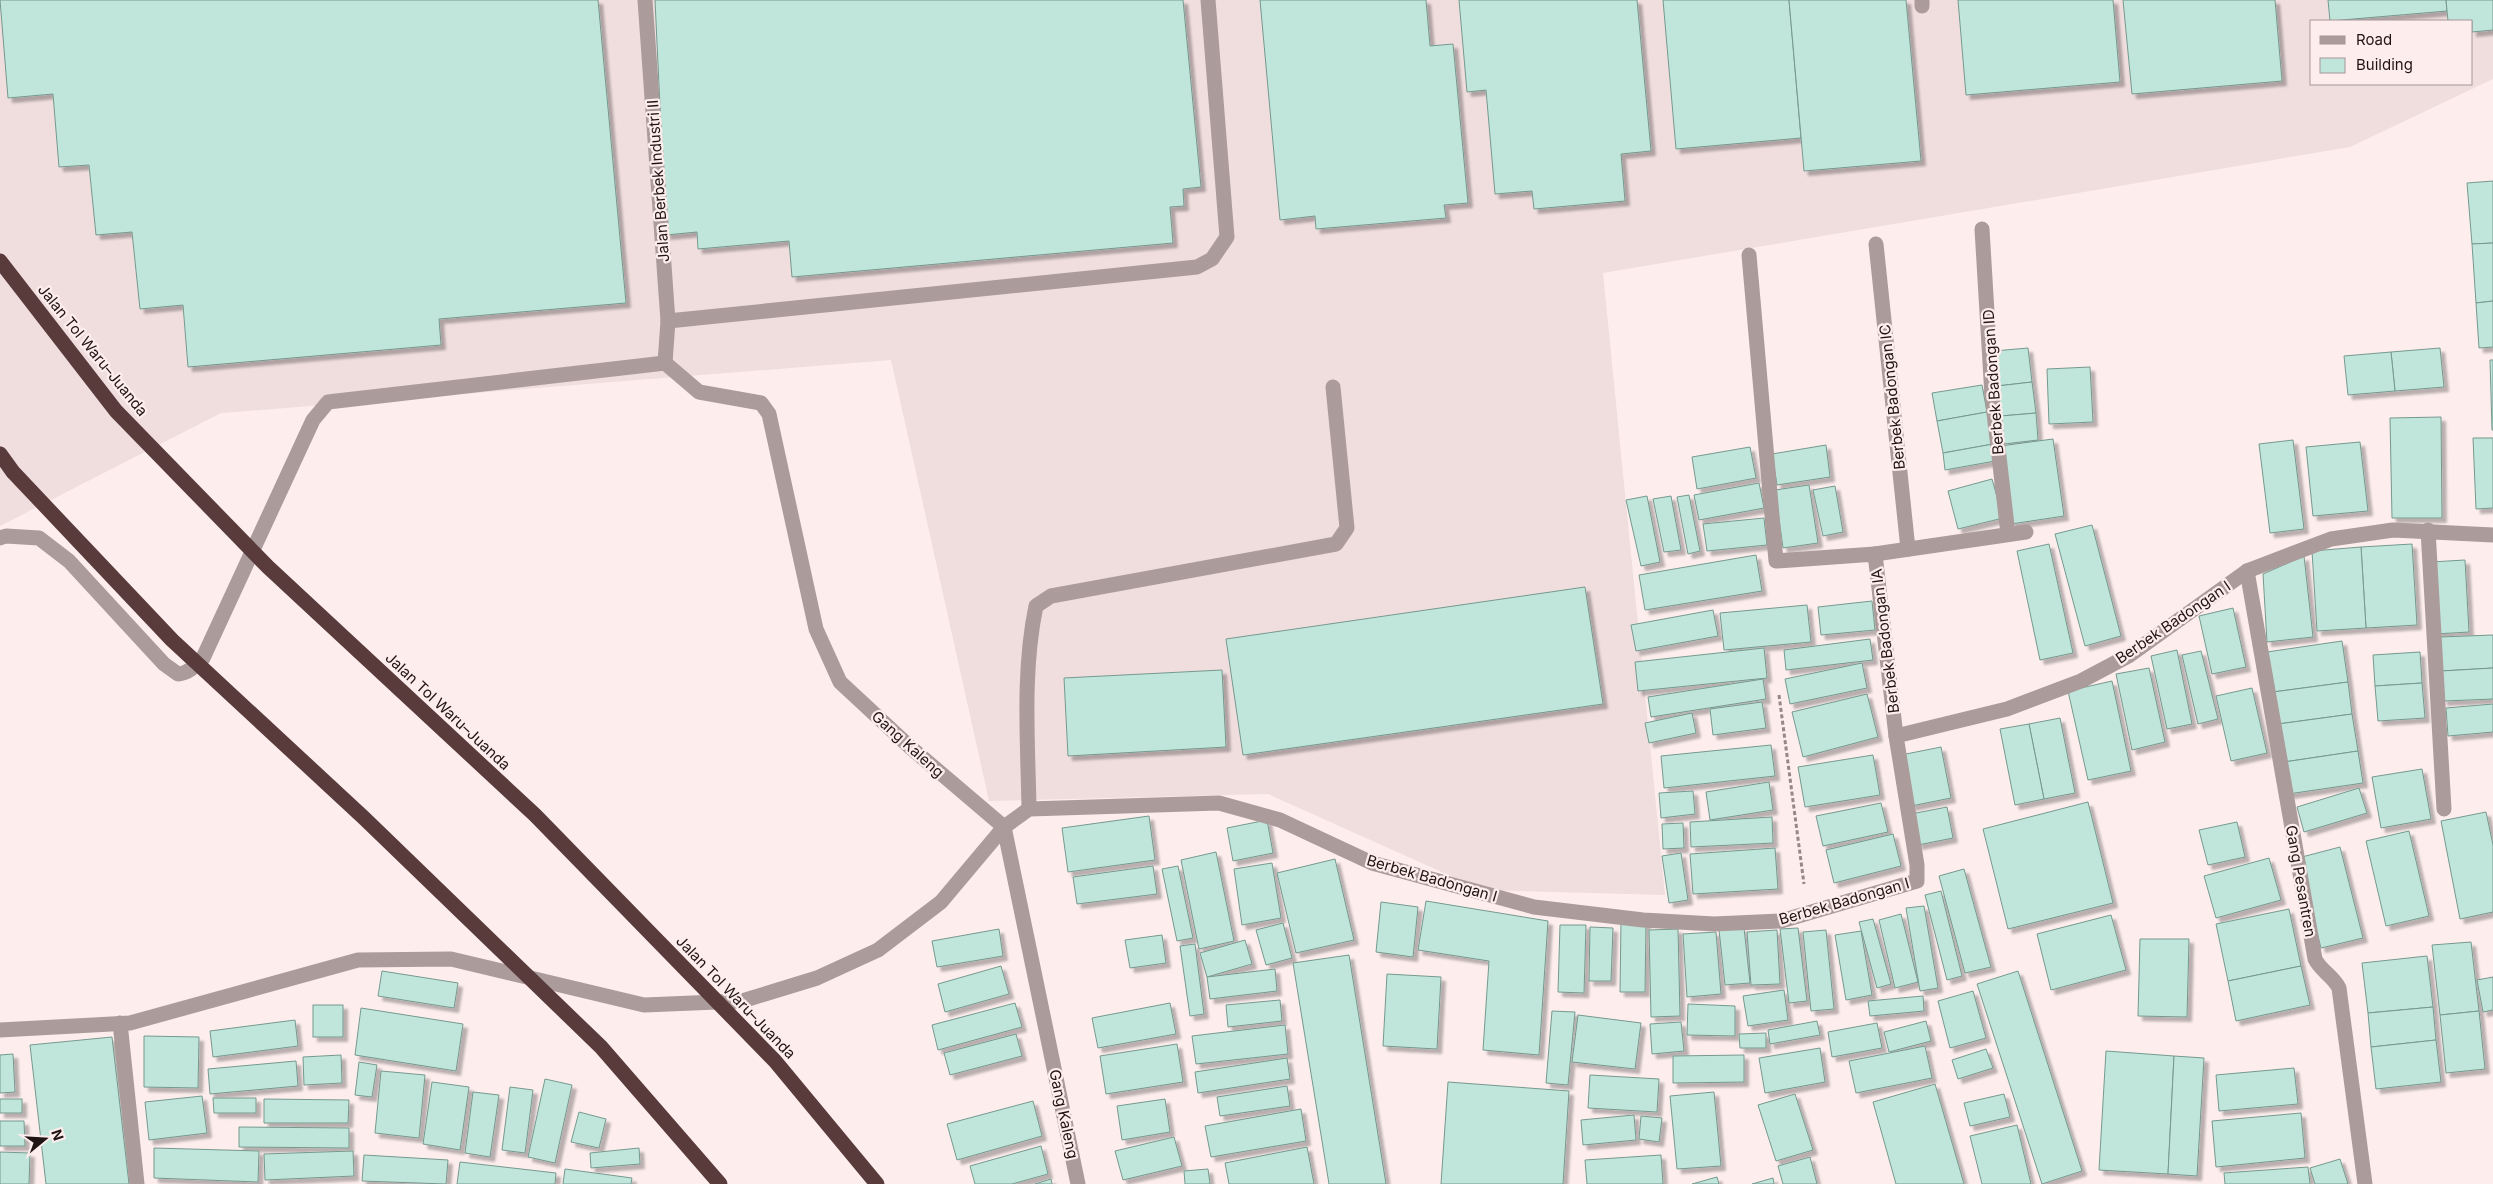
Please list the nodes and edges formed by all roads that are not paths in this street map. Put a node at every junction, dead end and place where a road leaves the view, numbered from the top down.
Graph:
1 (645, 0) edge
2 (1208, 0) edge
3 (1982, 229) dead end
4 (1876, 244) dead end
5 (1749, 255) dead end
6 (0, 261) edge
7 (668, 320) junction
8 (665, 363) junction
9 (1333, 387) dead end
10 (0, 454) edge
11 (2428, 530) junction
12 (2026, 532) dead end
13 (2008, 534) junction
14 (2493, 534) edge
15 (0, 538) edge
16 (1908, 549) junction
17 (1875, 554) junction
18 (2247, 571) junction
19 (1896, 736) junction
20 (1028, 809) junction
21 (2444, 809) dead end
22 (1004, 827) junction
23 (120, 1023) junction
24 (0, 1030) edge
25 (137, 1184) edge
26 (720, 1184) edge
27 (877, 1184) edge
28 (1078, 1184) edge
29 (2365, 1184) edge

1 - 7 street, Jalan Berbek Industri II
2 - 7 street
3 - 13 street, Berbek Badongan ID
4 - 16 street, Berbek Badongan IC
5 - 17 street, Berbek Badongan IA
6 - 27 highway, Jalan Tol Waru–Juanda
7 - 8 street, Jalan Berbek Industri II
8 - 15 street
8 - 22 street, Gang Kaleng
9 - 20 street
10 - 26 highway
11 - 14 street, Berbek Badongan I
11 - 18 street, Berbek Badongan I
11 - 21 street
12 - 13 street
13 - 16 street
16 - 17 street
17 - 19 street, Berbek Badongan IA
18 - 19 street, Berbek Badongan I
18 - 29 street, Gang Pesantren
19 - 20 street, Berbek Badongan I
20 - 22 street
22 - 23 street
22 - 28 street, Gang Kaleng
23 - 24 street
23 - 25 street

